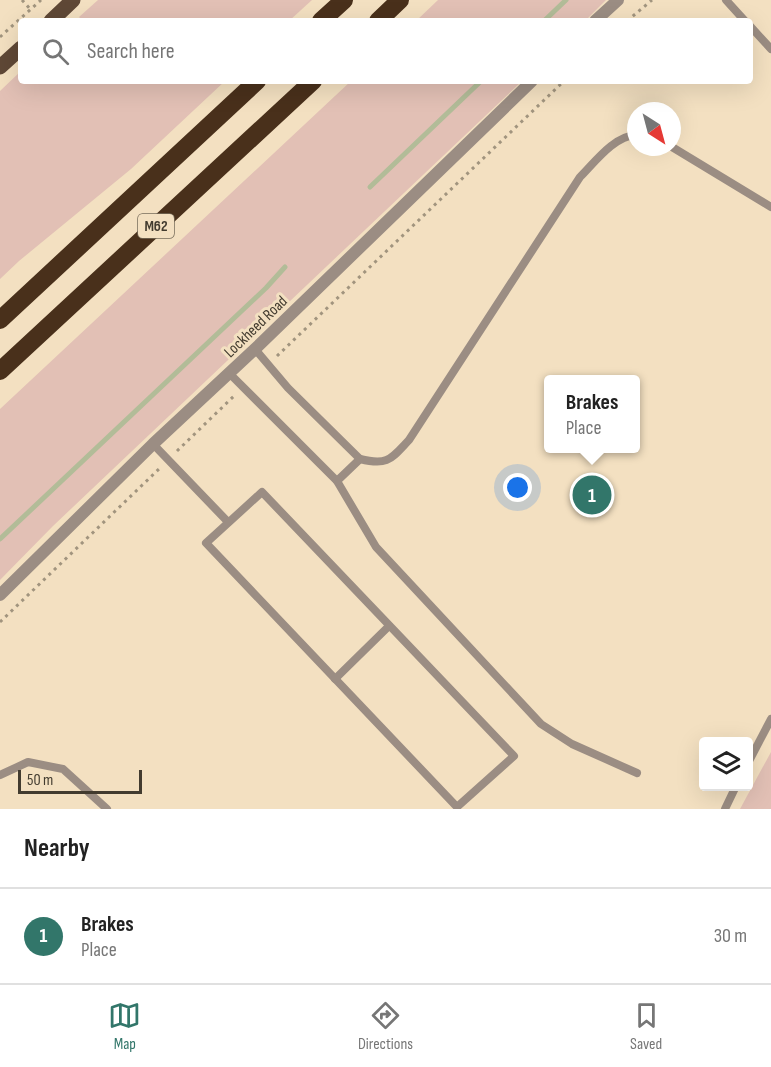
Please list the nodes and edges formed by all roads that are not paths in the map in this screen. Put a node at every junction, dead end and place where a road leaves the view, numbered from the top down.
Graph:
1 (73, 0) edge
2 (344, 0) edge
3 (400, 0) edge
4 (618, 0) edge
5 (726, 0) edge
6 (58, 18) edge
7 (324, 18) edge
8 (381, 18) edge
9 (599, 18) edge
10 (742, 18) edge
11 (753, 29) edge
12 (771, 49) edge
13 (18, 51) edge
14 (0, 68) edge
15 (254, 84) edge
16 (310, 84) edge
17 (529, 84) edge
18 (627, 137) edge
19 (681, 152) edge
20 (771, 207) edge
21 (0, 320) edge
22 (255, 349) junction
23 (0, 371) edge
24 (229, 373) junction
25 (153, 444) junction
26 (360, 459) junction
27 (337, 481) junction
28 (228, 522) junction
29 (0, 594) edge
30 (389, 626) junction
31 (335, 679) junction
32 (771, 719) edge
33 (753, 753) edge
34 (637, 773) dead end
35 (0, 775) edge
36 (734, 791) edge
37 (107, 809) edge
38 (725, 809) edge

1 - 6 main road
2 - 7 highway
3 - 8 highway
4 - 9 street
5 - 10 lane
11 - 12 lane
13 - 14 main road
15 - 21 highway, M62
16 - 23 highway, M62
17 - 22 street, Lockheed Road
18 - 26 lane
19 - 20 lane
22 - 24 street, Lockheed Road
22 - 26 lane
24 - 25 street, Lockheed Road
24 - 27 lane
25 - 28 lane
25 - 29 street, Lockheed Road
26 - 27 lane
27 - 34 lane
28 - 30 lane
28 - 31 lane
30 - 31 lane
30 - 31 lane
32 - 33 lane
35 - 37 lane
36 - 38 lane

